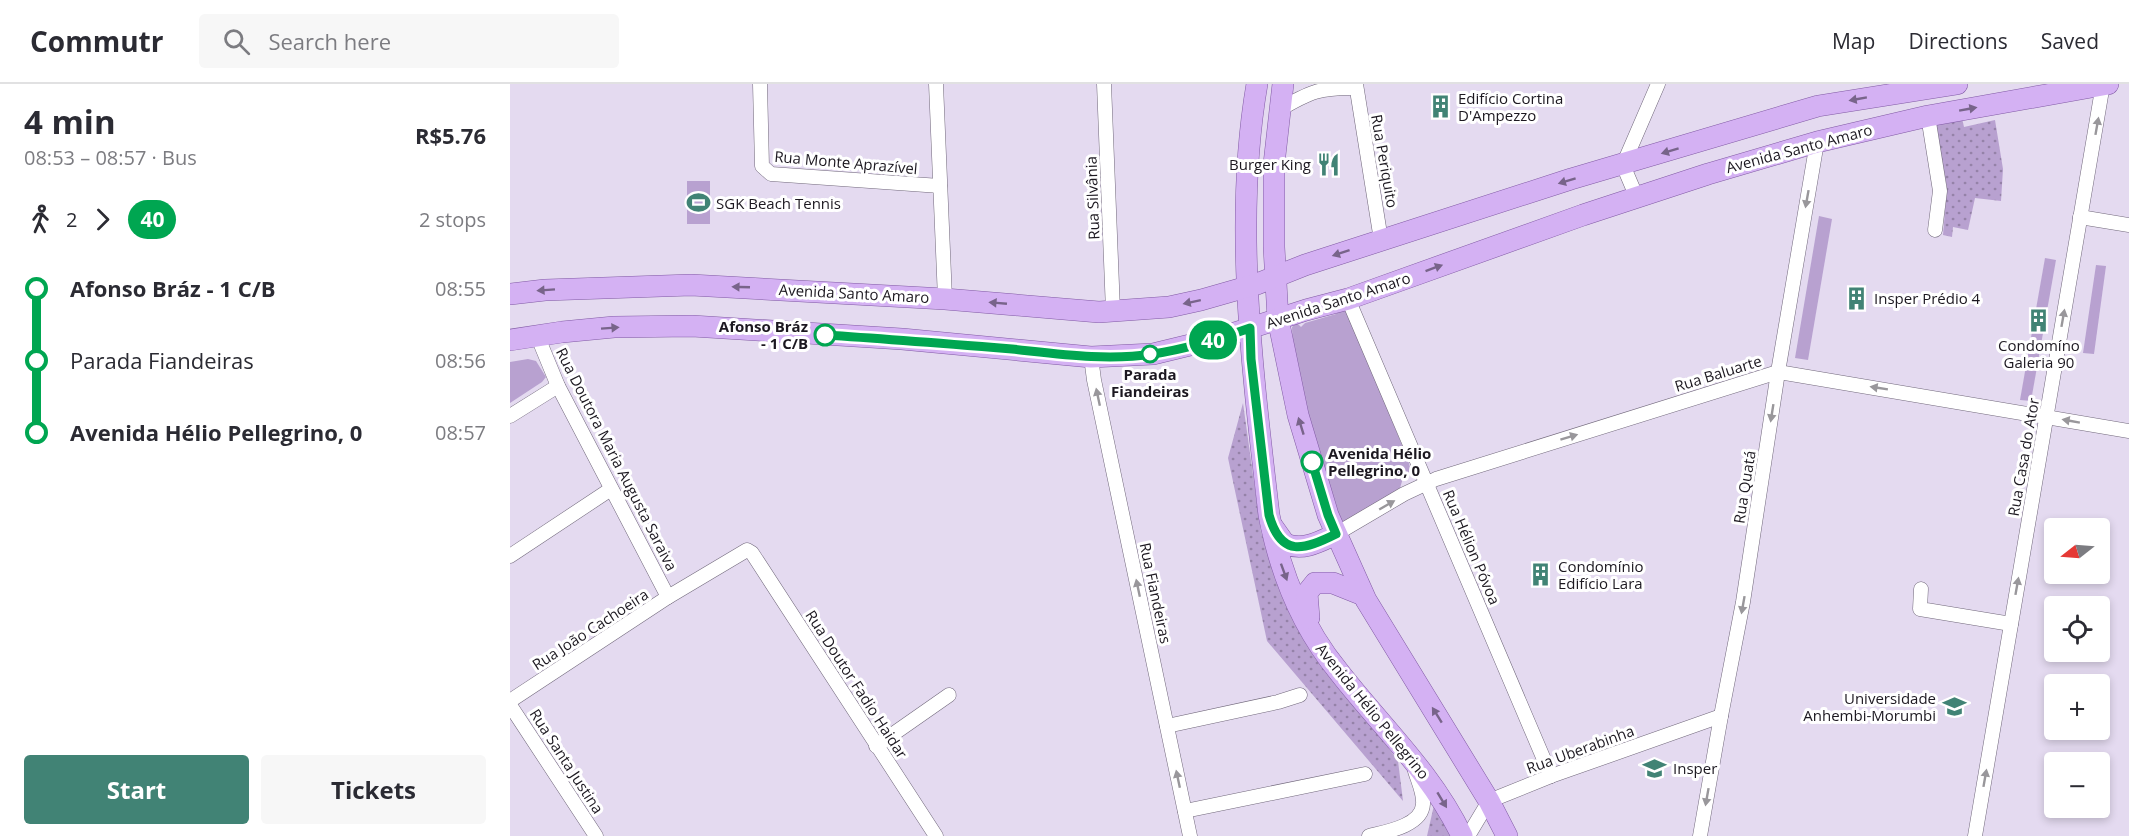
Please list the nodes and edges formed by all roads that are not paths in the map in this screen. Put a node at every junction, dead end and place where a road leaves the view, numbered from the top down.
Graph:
1 (760, 84) edge
2 (936, 84) edge
3 (1104, 84) edge
4 (1257, 84) edge
5 (1283, 84) edge
6 (1658, 84) edge
7 (1954, 84) edge
8 (2104, 84) edge
9 (1356, 86) edge
10 (1279, 110) junction
11 (1928, 116) junction
12 (1817, 142) junction
13 (1623, 165) junction
14 (940, 186) junction
15 (1637, 198) junction
16 (2080, 217) junction
17 (2129, 225) edge
18 (1935, 230) dead end
19 (1381, 240) junction
20 (1277, 277) junction
21 (1248, 286) junction
22 (510, 294) edge
23 (945, 299) junction
24 (1348, 299) junction
25 (1113, 311) junction
26 (1278, 319) junction
27 (1250, 328) junction
28 (537, 335) junction
29 (510, 340) edge
30 (1091, 357) junction
31 (1778, 372) junction
32 (558, 386) junction
33 (510, 416) edge
34 (2046, 417) junction
35 (2129, 431) edge
36 (1427, 484) junction
37 (611, 489) junction
38 (1269, 515) junction
39 (1336, 534) junction
40 (750, 551) joint
41 (510, 556) edge
42 (1921, 589) dead end
43 (1363, 594) junction
44 (668, 597) junction
45 (2011, 624) junction
46 (1313, 635) junction
47 (949, 695) dead end
48 (1300, 695) dead end
49 (510, 703) edge
50 (1720, 716) junction
51 (1167, 726) junction
52 (876, 746) junction
53 (1411, 758) junction
54 (1365, 774) dead end
55 (1551, 776) junction
56 (1489, 801) junction
57 (1185, 811) junction
58 (596, 836) edge
59 (936, 836) edge
60 (1190, 836) edge
61 (1368, 836) edge
62 (1462, 836) edge
63 (1468, 836) edge
64 (1508, 836) edge
65 (1700, 836) edge
66 (1975, 836) edge

1 - 14 street, Rua Monte Aprazível
2 - 14 street
3 - 25 street, Rua Silvânia
4 - 21 main road, Avenida Hélio Pellegrino
5 - 10 main road
6 - 13 street
7 -> 13 main road, Avenida Santo Amaro
11 -> 8 main road, Avenida Santo Amaro
16 -> 8 street, Rua Casa do Ator
9 - 10 street, Rua Periquito
9 - 19 street, Rua Periquito
10 - 20 main road
11 - 12 main road, Avenida Santo Amaro
11 - 18 street
12 - 15 main road, Avenida Santo Amaro
12 -> 31 street, Rua Quatá
13 - 15 street
13 -> 19 main road, Avenida Santo Amaro
14 - 23 street
24 -> 15 main road, Avenida Santo Amaro
16 - 17 street
34 -> 16 street, Rua Casa do Ator
19 -> 20 main road, Avenida Santo Amaro
20 - 21 main road, Avenida Santo Amaro
20 - 26 main road
21 -> 25 main road, Avenida Santo Amaro
21 - 27 main road, Avenida Hélio Pellegrino
23 -> 22 main road, Avenida Santo Amaro
25 -> 23 main road, Avenida Santo Amaro
24 - 26 main road, Avenida Santo Amaro
24 - 36 street, Rua Hélion Póvoa
26 - 27 main road, Avenida Santo Amaro
39 -> 26 main road
27 - 30 main road, Avenida Santo Amaro
27 - 38 main road, Avenida Hélio Pellegrino
28 - 29 main road, Avenida Santo Amaro
28 -> 30 main road, Avenida Santo Amaro
28 - 32 street, Rua Doutora Maria Augusta Saraiva
51 -> 30 street, Rua Fiandeiras
34 -> 31 street, Rua Baluarte
36 -> 31 street, Rua Baluarte
31 -> 50 street, Rua Quatá
32 - 33 street
32 - 37 street, Rua Doutora Maria Augusta Saraiva
35 -> 34 street, Rua Baluarte
45 -> 34 street, Rua Casa do Ator
39 -> 36 street, Rua Baluarte
36 - 55 street, Rua Hélion Póvoa
37 - 41 street
37 - 44 street, Rua Doutora Maria Augusta Saraiva
38 - 39 main road
38 -> 46 main road, Avenida Hélio Pellegrino
39 - 43 main road
40 - 44 street, Rua João Cachoeira
40 - 52 street, Rua Doutor Fadio Haidar
42 - 45 street
43 - 46 main road
56 -> 43 main road
44 - 49 street, Rua João Cachoeira
66 -> 45 street, Rua Casa do Ator
46 - 53 main road, Avenida Hélio Pellegrino
47 - 52 street
48 - 51 street
49 - 58 street, Rua Santa Justina
50 - 55 street, Rua Uberabinha
50 -> 65 street, Rua Quatá
57 -> 51 street, Rua Fiandeiras
52 - 59 street, Rua Doutor Fadio Haidar
53 - 61 street
53 -> 62 main road, Avenida Hélio Pellegrino
54 - 57 street
55 - 56 street, Rua Uberabinha
56 - 63 street
56 - 64 main road
57 - 60 street, Rua Fiandeiras

